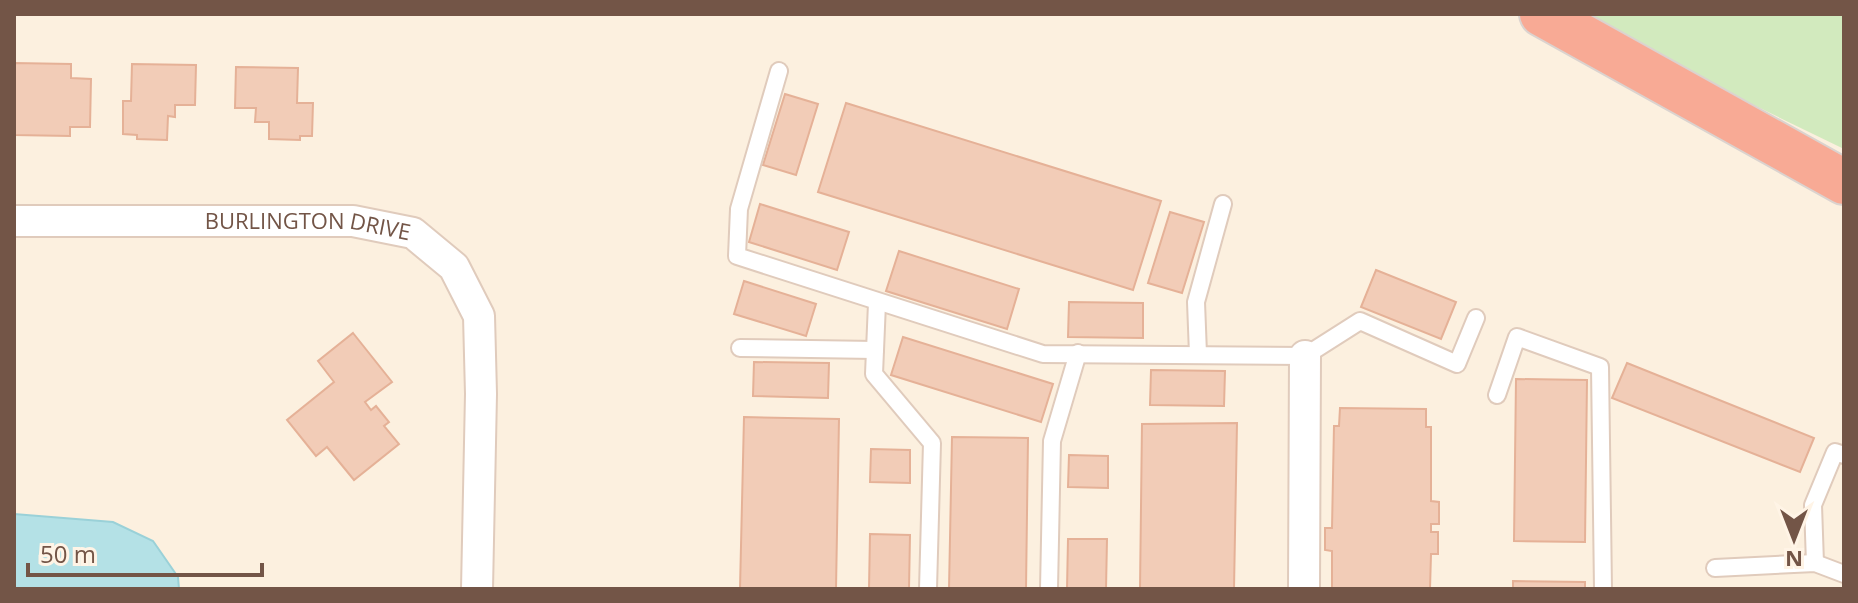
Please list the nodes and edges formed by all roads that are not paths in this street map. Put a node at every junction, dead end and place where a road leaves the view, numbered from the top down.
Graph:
1 (1542, 14) edge
2 (779, 71) dead end
3 (1844, 182) edge
4 (1223, 204) dead end
5 (14, 221) edge
6 (877, 303) junction
7 (1476, 318) dead end
8 (740, 348) dead end
9 (875, 350) junction
10 (1078, 353) junction
11 (1198, 354) junction
12 (1305, 356) junction
13 (1497, 395) dead end
14 (1844, 455) edge
15 (1815, 563) junction
16 (1715, 568) dead end
17 (1844, 574) edge
18 (477, 589) edge
19 (928, 589) edge
20 (1049, 589) edge
21 (1304, 589) edge
22 (1603, 589) edge

1 - 3 highway
2 - 6 lane
4 - 11 lane
5 - 18 street, BURLINGTON DRIVE
6 - 9 lane
6 - 10 lane
7 - 12 lane
8 - 9 lane
9 - 19 lane
10 - 11 lane
10 - 20 lane
11 - 12 lane
12 - 21 street
13 - 22 lane
14 - 15 lane
15 - 16 lane
15 - 17 lane

